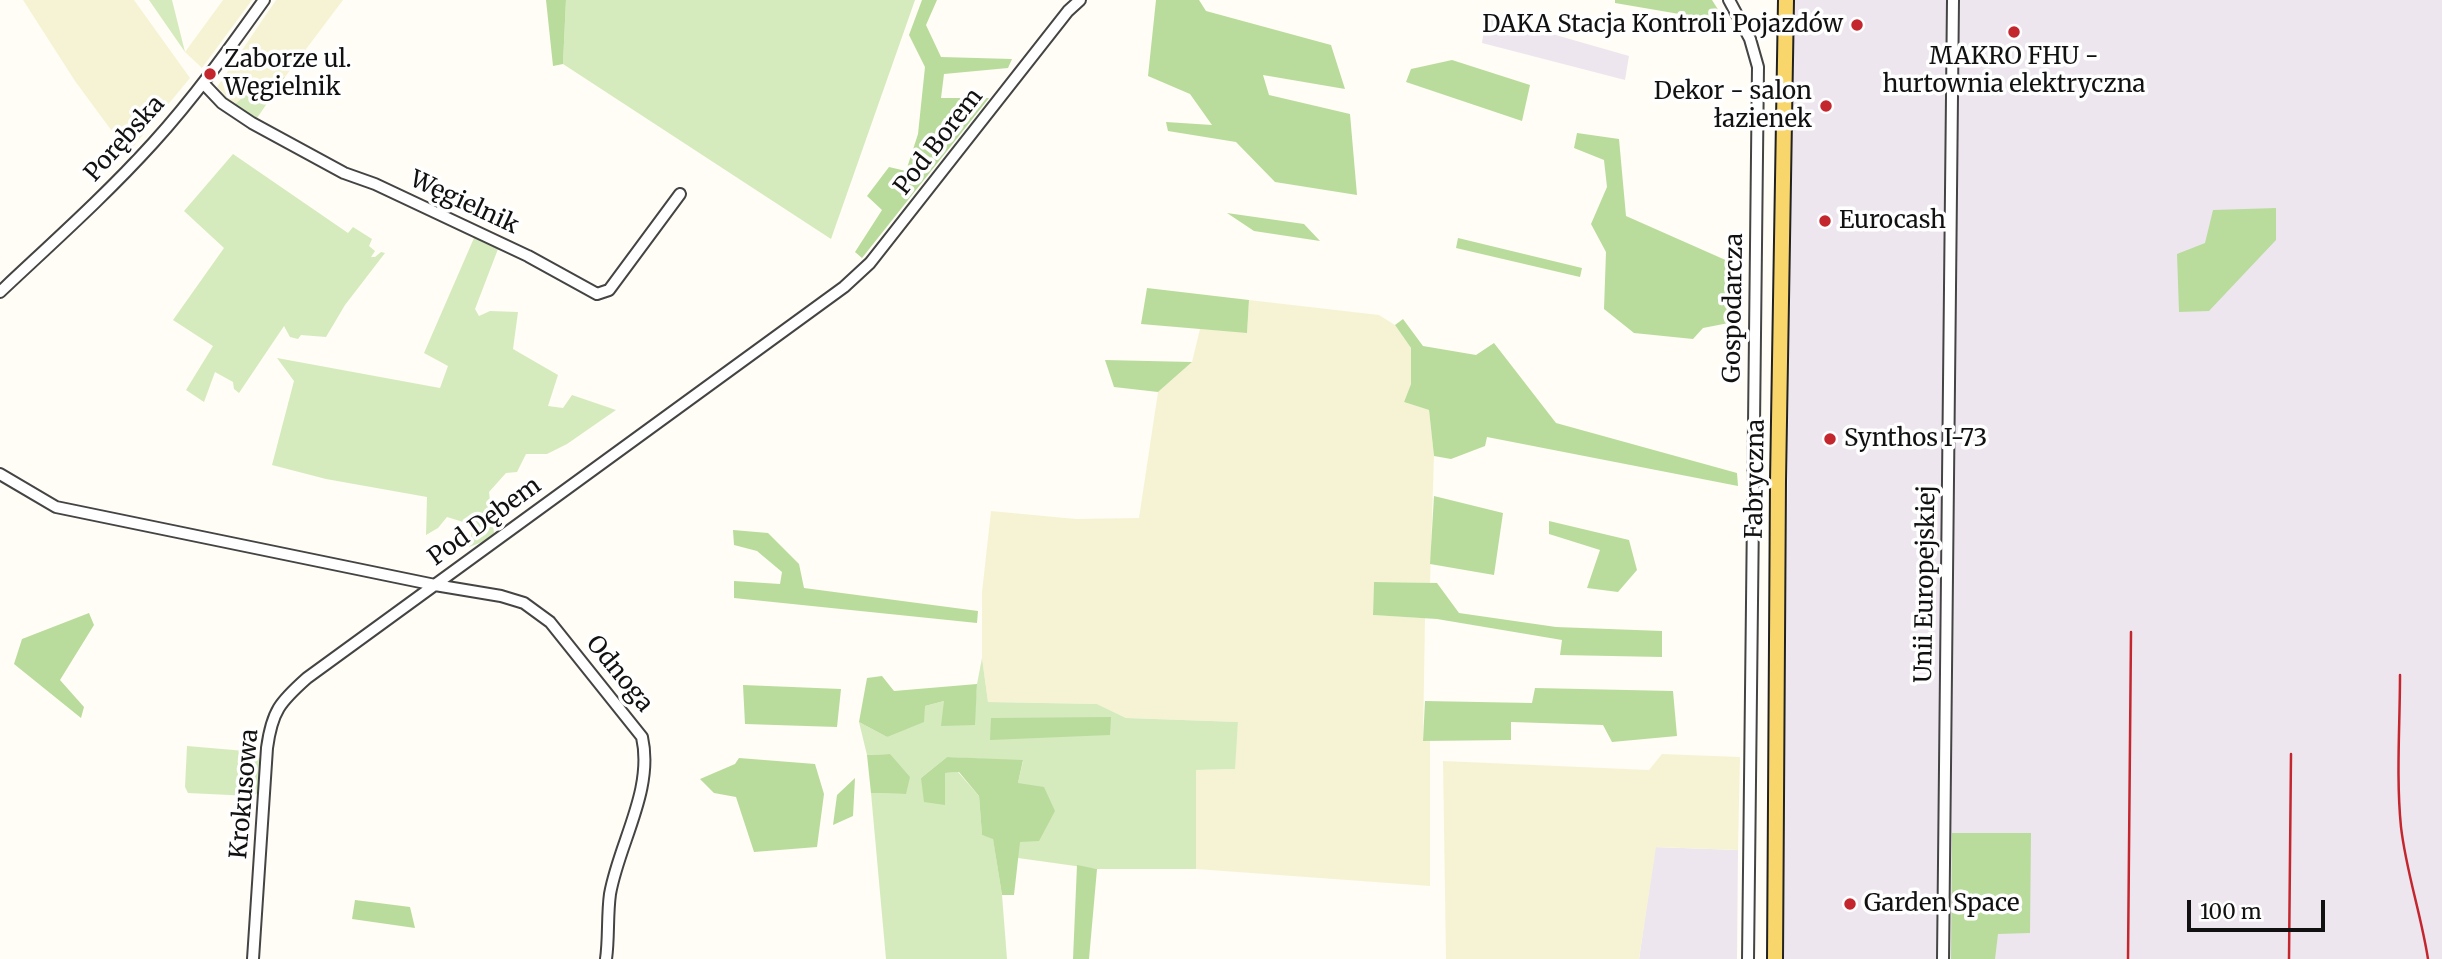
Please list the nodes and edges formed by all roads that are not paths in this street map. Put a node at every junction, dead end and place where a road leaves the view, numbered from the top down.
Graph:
1 (264, 0) edge
2 (1080, 0) edge
3 (1729, 0) edge
4 (1786, 0) edge
5 (1953, 0) edge
6 (203, 83) junction
7 (680, 194) dead end
8 (0, 292) edge
9 (823, 301) joint
10 (0, 474) edge
11 (435, 585) junction
12 (253, 959) edge
13 (606, 959) edge
14 (1748, 959) edge
15 (1775, 959) edge
16 (1943, 959) edge

1 - 6 street, Porębska
2 - 9 street, Pod Borem
3 - 14 street, Gospodarcza
4 - 15 main road, Fabryczna
5 - 16 street, Unii Europejskiej
6 - 7 street, Węgielnik
6 - 8 street, Porębska
9 - 11 street, Pod Dębem
10 - 11 street, Pod Dębem
11 - 12 street, Krokusowa
11 - 13 street, Odnoga

